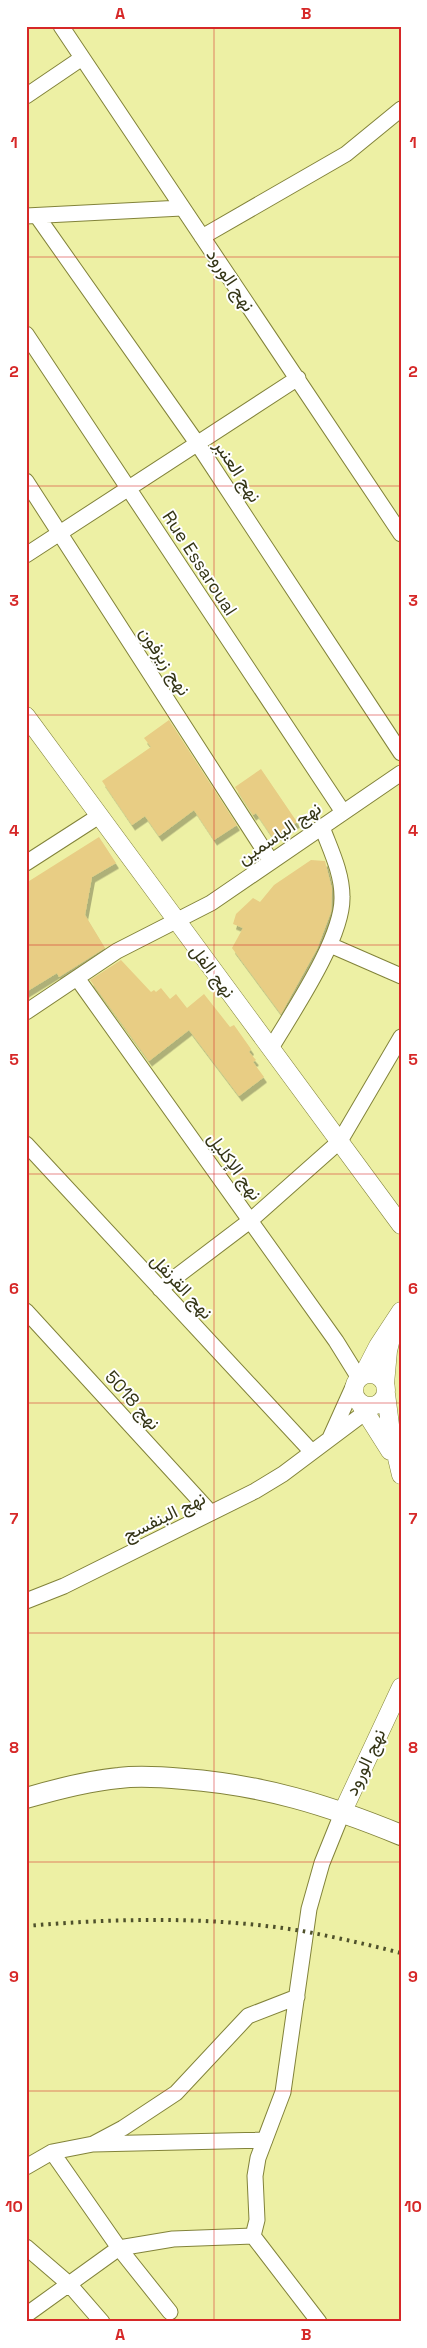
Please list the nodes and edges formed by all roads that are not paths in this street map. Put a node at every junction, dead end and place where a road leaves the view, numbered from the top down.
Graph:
1 (61, 26) edge
2 (82, 58) junction
3 (26, 96) edge
4 (401, 109) edge
5 (182, 208) junction
6 (32, 216) edge
7 (202, 237) junction
8 (26, 334) edge
9 (298, 378) junction
10 (197, 443) junction
11 (26, 481) edge
12 (129, 488) junction
13 (60, 533) junction
14 (401, 534) edge
15 (26, 555) edge
16 (26, 716) edge
17 (401, 753) edge
18 (401, 773) edge
19 (343, 812) junction
20 (99, 816) junction
21 (322, 827) junction
22 (272, 861) junction
23 (26, 863) edge
24 (176, 921) junction
25 (330, 945) junction
26 (401, 976) edge
27 (77, 978) junction
28 (26, 1012) edge
29 (401, 1038) edge
30 (271, 1048) junction
31 (340, 1141) junction
32 (26, 1144) edge
33 (251, 1220) junction
34 (401, 1225) edge
35 (160, 1289) junction
36 (26, 1311) edge
37 (399, 1315) edge
38 (368, 1392) junction
39 (394, 1415) edge
40 (329, 1439) junction
41 (312, 1452) junction
42 (399, 1469) edge
43 (211, 1514) junction
44 (26, 1601) edge
45 (401, 1686) edge
46 (26, 1798) edge
47 (342, 1811) junction
48 (401, 1835) edge
49 (297, 1997) junction
50 (265, 2140) junction
51 (93, 2144) junction
52 (52, 2152) junction
53 (26, 2167) edge
54 (253, 2236) junction
55 (26, 2248) edge
56 (118, 2248) junction
57 (69, 2284) junction
58 (170, 2312) dead end
59 (26, 2314) edge
60 (102, 2322) edge
61 (319, 2322) edge

1 - 2 street, نهج الورود
2 - 3 street
2 - 5 street, نهج الورود
4 - 7 street
5 - 6 street
5 - 7 street, نهج الورود
6 - 10 street, نهج العنبر
7 - 9 street, نهج الورود
8 - 12 street, Rue Essaroual
9 - 10 street
9 - 14 street, نهج الورود
10 - 12 street
10 - 17 street, نهج العنبر
11 - 13 street, نهج زيزفون
12 - 13 street
12 - 19 street, Rue Essaroual
13 - 15 street
13 - 22 street, نهج زيزفون
16 - 20 street, نهج الفل
18 - 19 street, نهج الياسمين
19 - 21 street, نهج الياسمين
20 - 23 street
20 - 24 street, نهج الفل
21 - 22 street, نهج الياسمين
21 - 25 street
22 - 24 street, نهج الياسمين
24 - 27 street, نهج الياسمين
24 - 30 street, نهج الفل
25 - 26 street
25 - 30 street
27 - 28 street, نهج الياسمين
27 - 33 street, نهج الإكليل
29 - 31 street
30 - 31 street, نهج الفل
31 - 33 street
31 - 34 street, نهج الفل
32 - 35 street, نهج القرنفل
33 - 35 street
33 - 38 street, نهج الإكليل
35 - 41 street, نهج القرنفل
36 - 43 street, نهج 5018
37 - 38 street
37 - 38 street
38 - 39 street
38 - 40 street
38 - 40 street, نهج البنفسج
38 - 42 street
39 - 42 street
40 - 41 street, نهج البنفسج
41 - 43 street, نهج البنفسج
43 - 44 street, نهج البنفسج
45 - 47 street, نهج الورود
46 - 47 main road
47 - 48 main road
47 - 49 street
49 - 50 street
49 - 51 street
50 - 51 street
50 - 54 street
51 - 52 street
52 - 53 street
52 - 56 street
54 - 56 street
54 - 61 street
55 - 57 street
56 - 57 street
56 - 58 street
57 - 59 street
57 - 60 street

